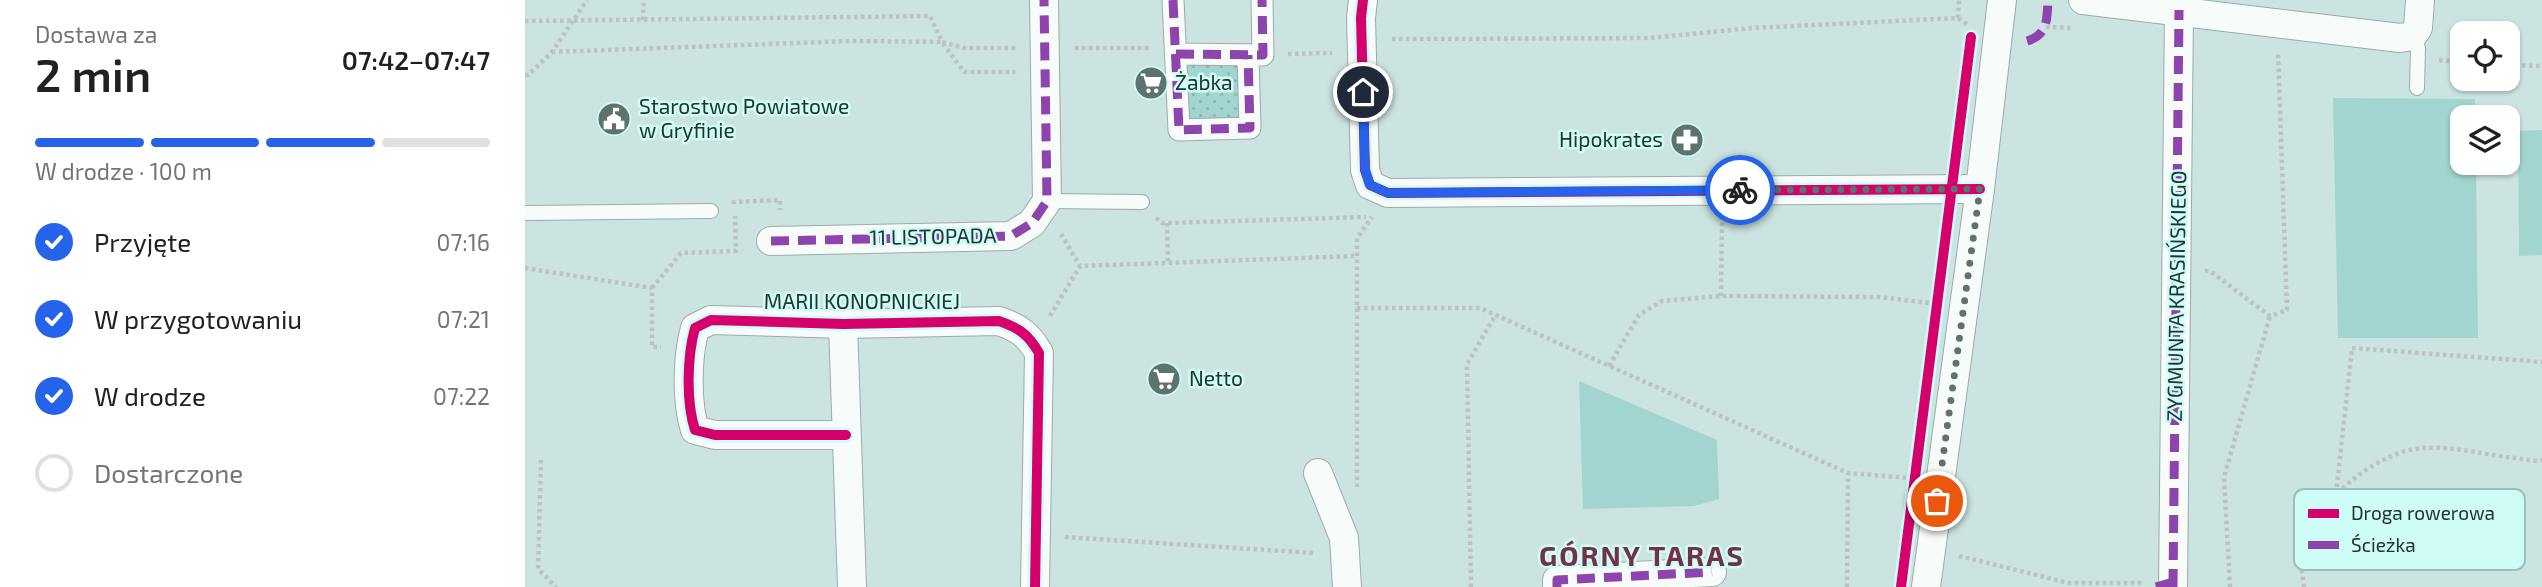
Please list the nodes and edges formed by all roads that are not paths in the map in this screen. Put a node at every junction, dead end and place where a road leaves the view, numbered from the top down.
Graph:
1 (1044, 0) edge
2 (1173, 0) edge
3 (1262, 0) edge
4 (1363, 0) edge
5 (2002, 0) edge
6 (2083, 0) edge
7 (2420, 0) edge
8 (2179, 10) junction
9 (2412, 36) junction
10 (1176, 54) junction
11 (1255, 55) junction
12 (2417, 88) dead end
13 (1980, 189) junction
14 (1047, 201) junction
15 (1142, 202) dead end
16 (711, 211) dead end
17 (525, 213) edge
18 (771, 241) dead end
19 (843, 324) junction
20 (846, 435) junction
21 (1318, 473) dead end
22 (1712, 572) dead end
23 (2168, 585) edge
24 (852, 587) edge
25 (1035, 587) edge
26 (1347, 587) edge
27 (1557, 587) edge
28 (1926, 587) edge

1 - 14 street
2 - 10 street
3 - 11 street
4 - 13 street
5 - 13 street
6 - 8 street
7 - 9 street
8 - 9 street
8 - 23 street, ZYGMUNTA KRASIŃSKIEGO
9 - 12 lane
10 - 11 street
10 - 11 street
13 - 28 street
14 - 15 lane
14 - 18 street, 11 LISTOPADA
16 - 17 lane
19 - 20 street, MARII KONOPNICKIEJ
19 - 20 street, MARII KONOPNICKIEJ
19 - 25 street, MARII KONOPNICKIEJ
20 - 24 street, MARII KONOPNICKIEJ
21 - 26 street
22 - 27 street

